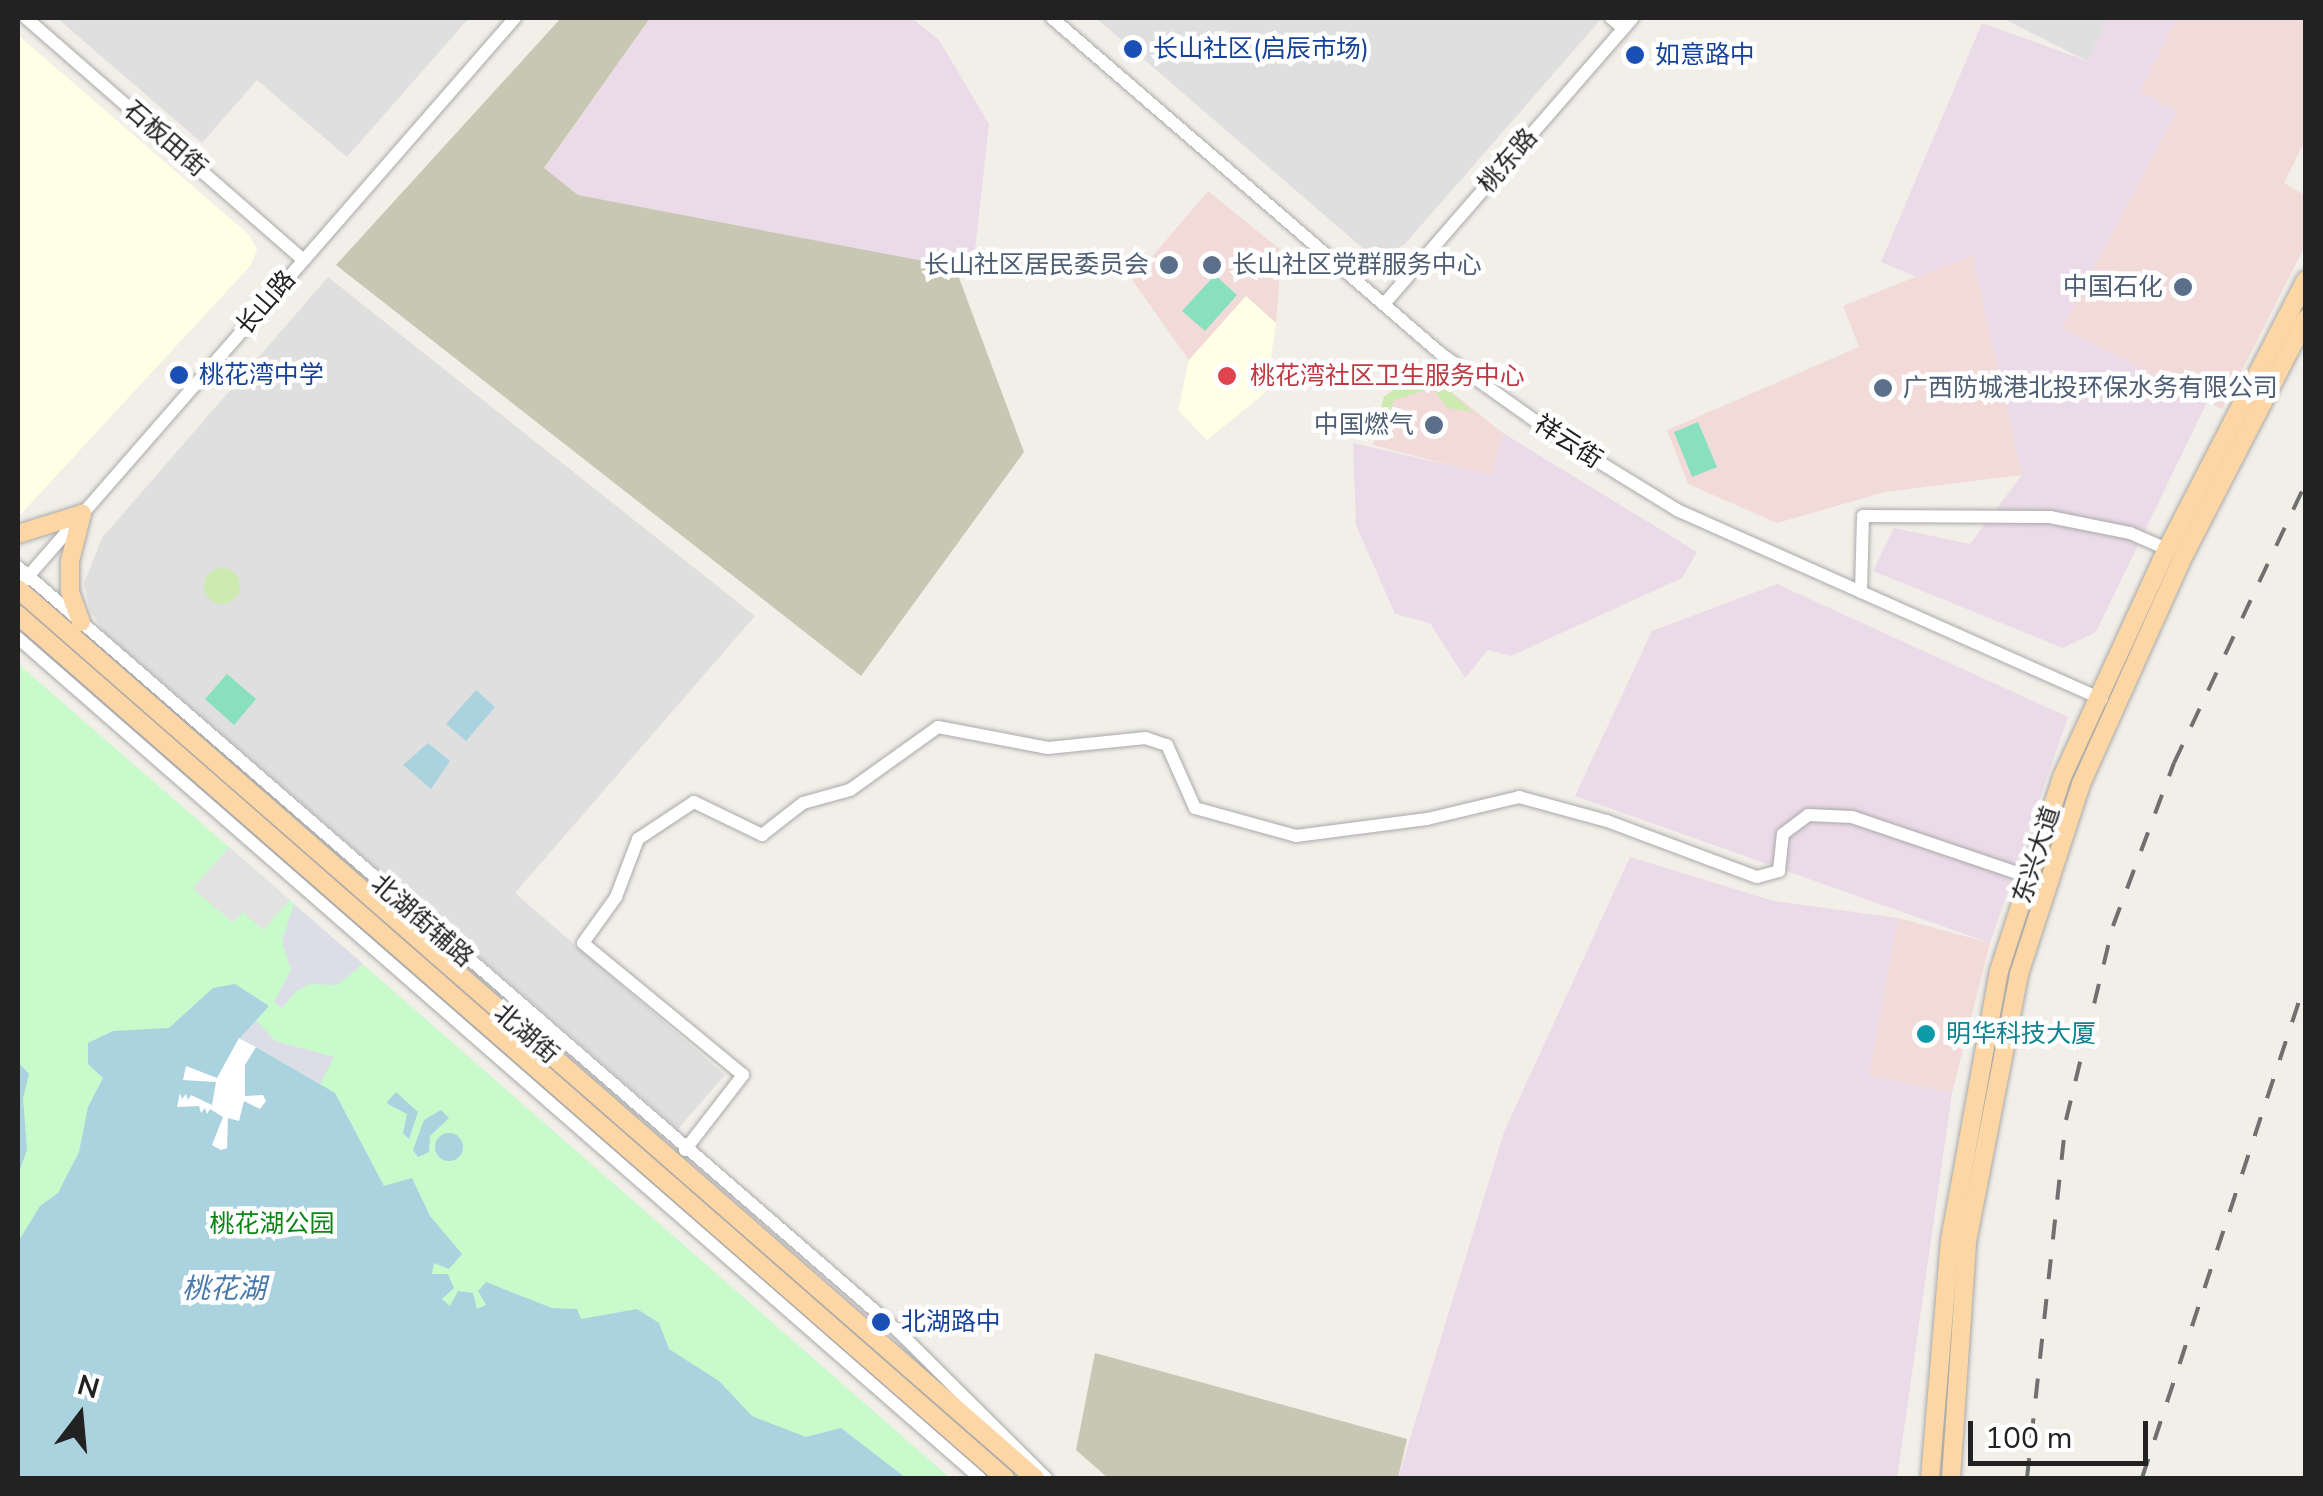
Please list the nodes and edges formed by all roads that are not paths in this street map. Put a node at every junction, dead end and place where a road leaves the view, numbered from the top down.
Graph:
1 (26, 18) edge
2 (515, 18) edge
3 (1052, 18) edge
4 (1611, 18) edge
5 (1628, 23) edge
6 (304, 260) junction
7 (2306, 280) edge
8 (1384, 304) junction
9 (2306, 319) edge
10 (82, 514) junction
11 (18, 534) edge
12 (2167, 549) junction
13 (20, 580) edge
14 (1861, 592) junction
15 (18, 616) edge
16 (80, 622) junction
17 (18, 638) edge
18 (2097, 697) junction
19 (2116, 706) junction
20 (235, 768) junction
21 (2029, 876) junction
22 (584, 1073) junction
23 (684, 1150) junction
24 (728, 1199) junction
25 (980, 1478) edge
26 (1006, 1478) edge
27 (1035, 1478) edge
28 (1046, 1478) edge
29 (1930, 1478) edge
30 (1951, 1478) edge

1 - 6 street, 石板田街
2 - 6 street, 长山路
3 - 8 street, 祥云街
4 - 5 street
5 - 8 street, 桃东路
6 - 10 street, 长山路
7 - 12 main road, 东兴大道
8 - 14 street, 祥云街
9 - 19 main road, 东兴大道
10 - 11 main road
10 - 13 street, 长山路
10 - 16 main road
12 - 14 street
12 - 18 main road, 东兴大道
13 - 16 street
13 - 20 main road, 北湖街
14 - 18 street, 祥云街
15 - 26 main road, 北湖街
16 - 20 street
17 - 25 street
18 - 19 street, 祥云街
18 - 21 main road, 东兴大道
19 - 30 main road, 东兴大道
20 - 22 main road, 北湖街
21 - 23 street
21 - 29 main road, 东兴大道
22 - 23 street
22 - 24 main road, 北湖街
23 - 24 street
24 - 27 main road, 北湖街
24 - 28 street

